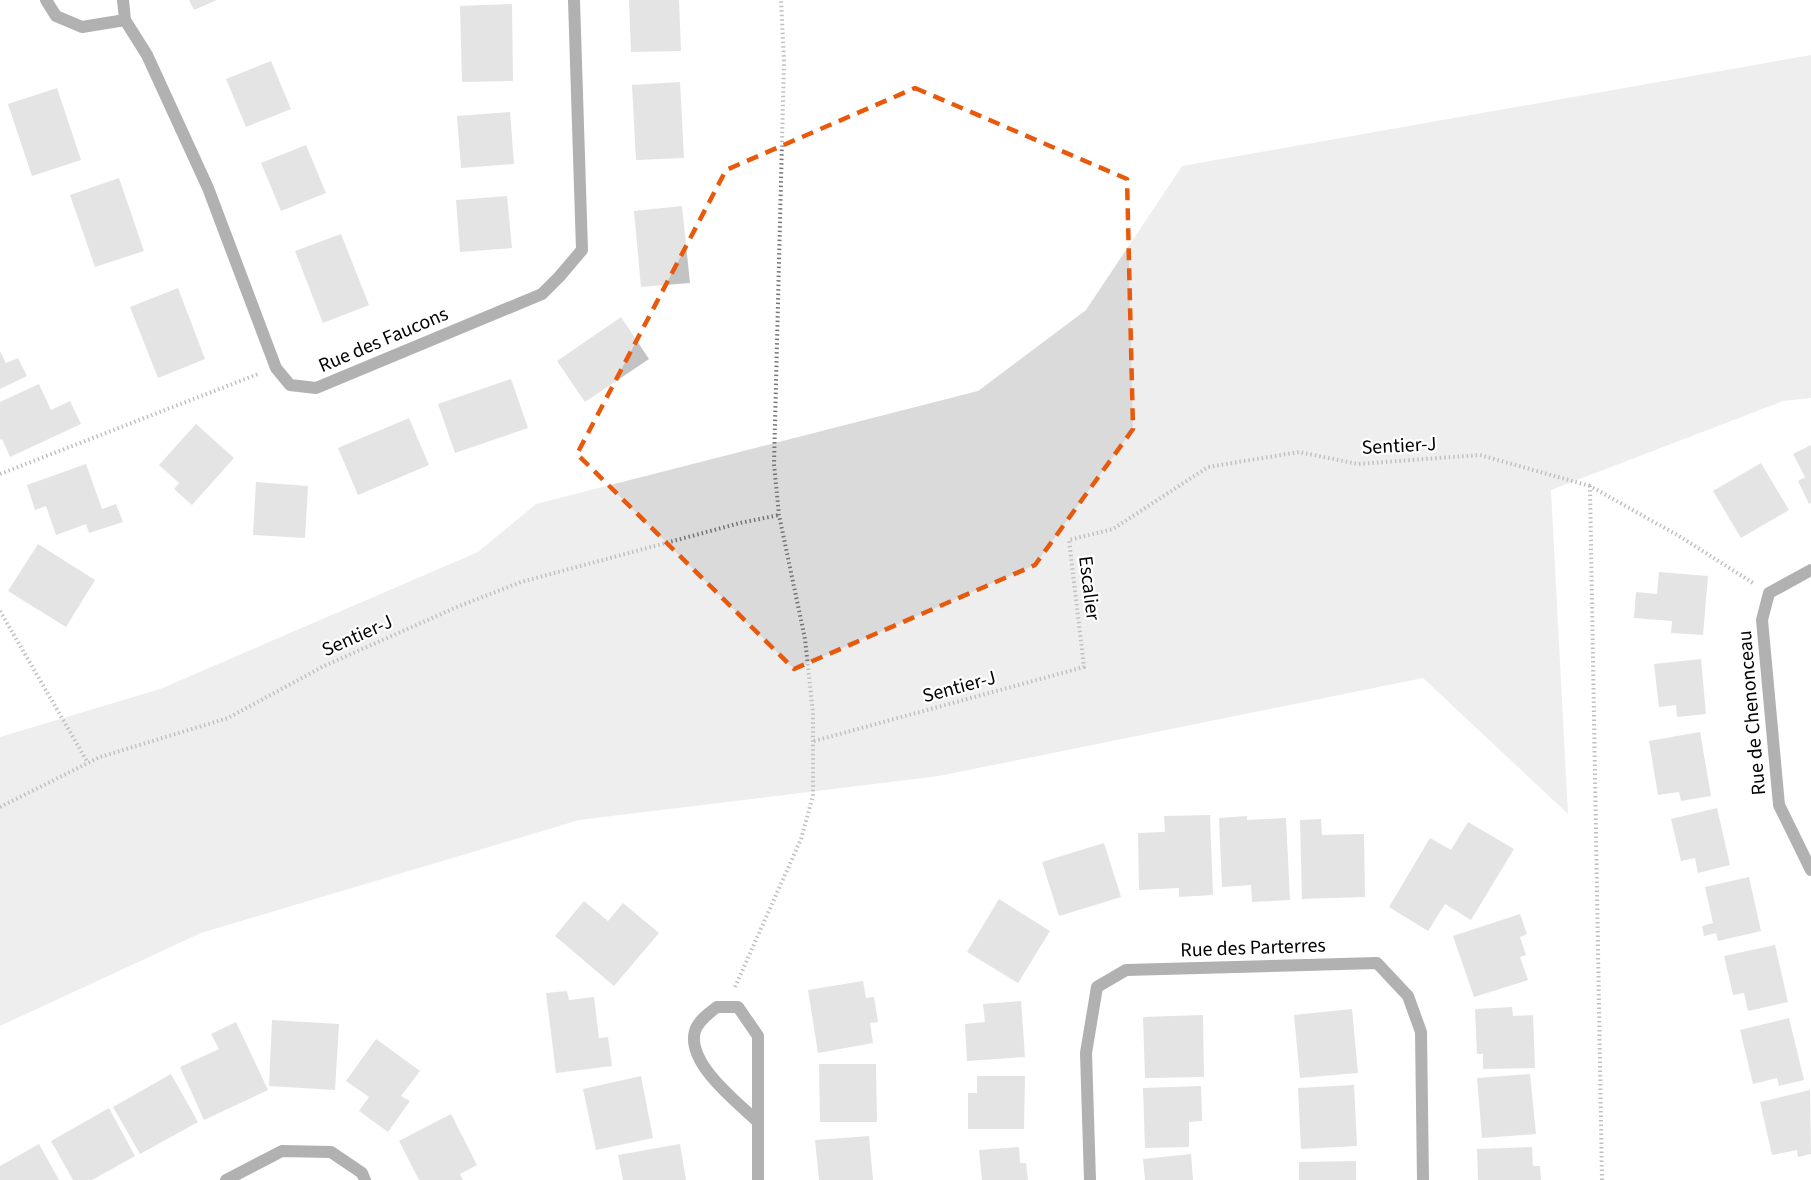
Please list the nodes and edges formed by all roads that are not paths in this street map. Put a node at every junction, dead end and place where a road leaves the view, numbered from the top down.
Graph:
1 (46, 0) edge
2 (123, 0) edge
3 (574, 0) edge
4 (125, 20) junction
5 (1811, 570) edge
6 (1811, 870) edge
7 (758, 1120) junction
8 (226, 1180) edge
9 (365, 1180) edge
10 (758, 1180) edge
11 (1089, 1180) edge
12 (1423, 1180) edge

1 - 4 street
2 - 4 street
3 - 4 street, Rue des Faucons
5 - 6 street, Rue de Chenonceau
7 - 7 street
7 - 10 street
8 - 9 street
11 - 12 street, Rue des Parterres

